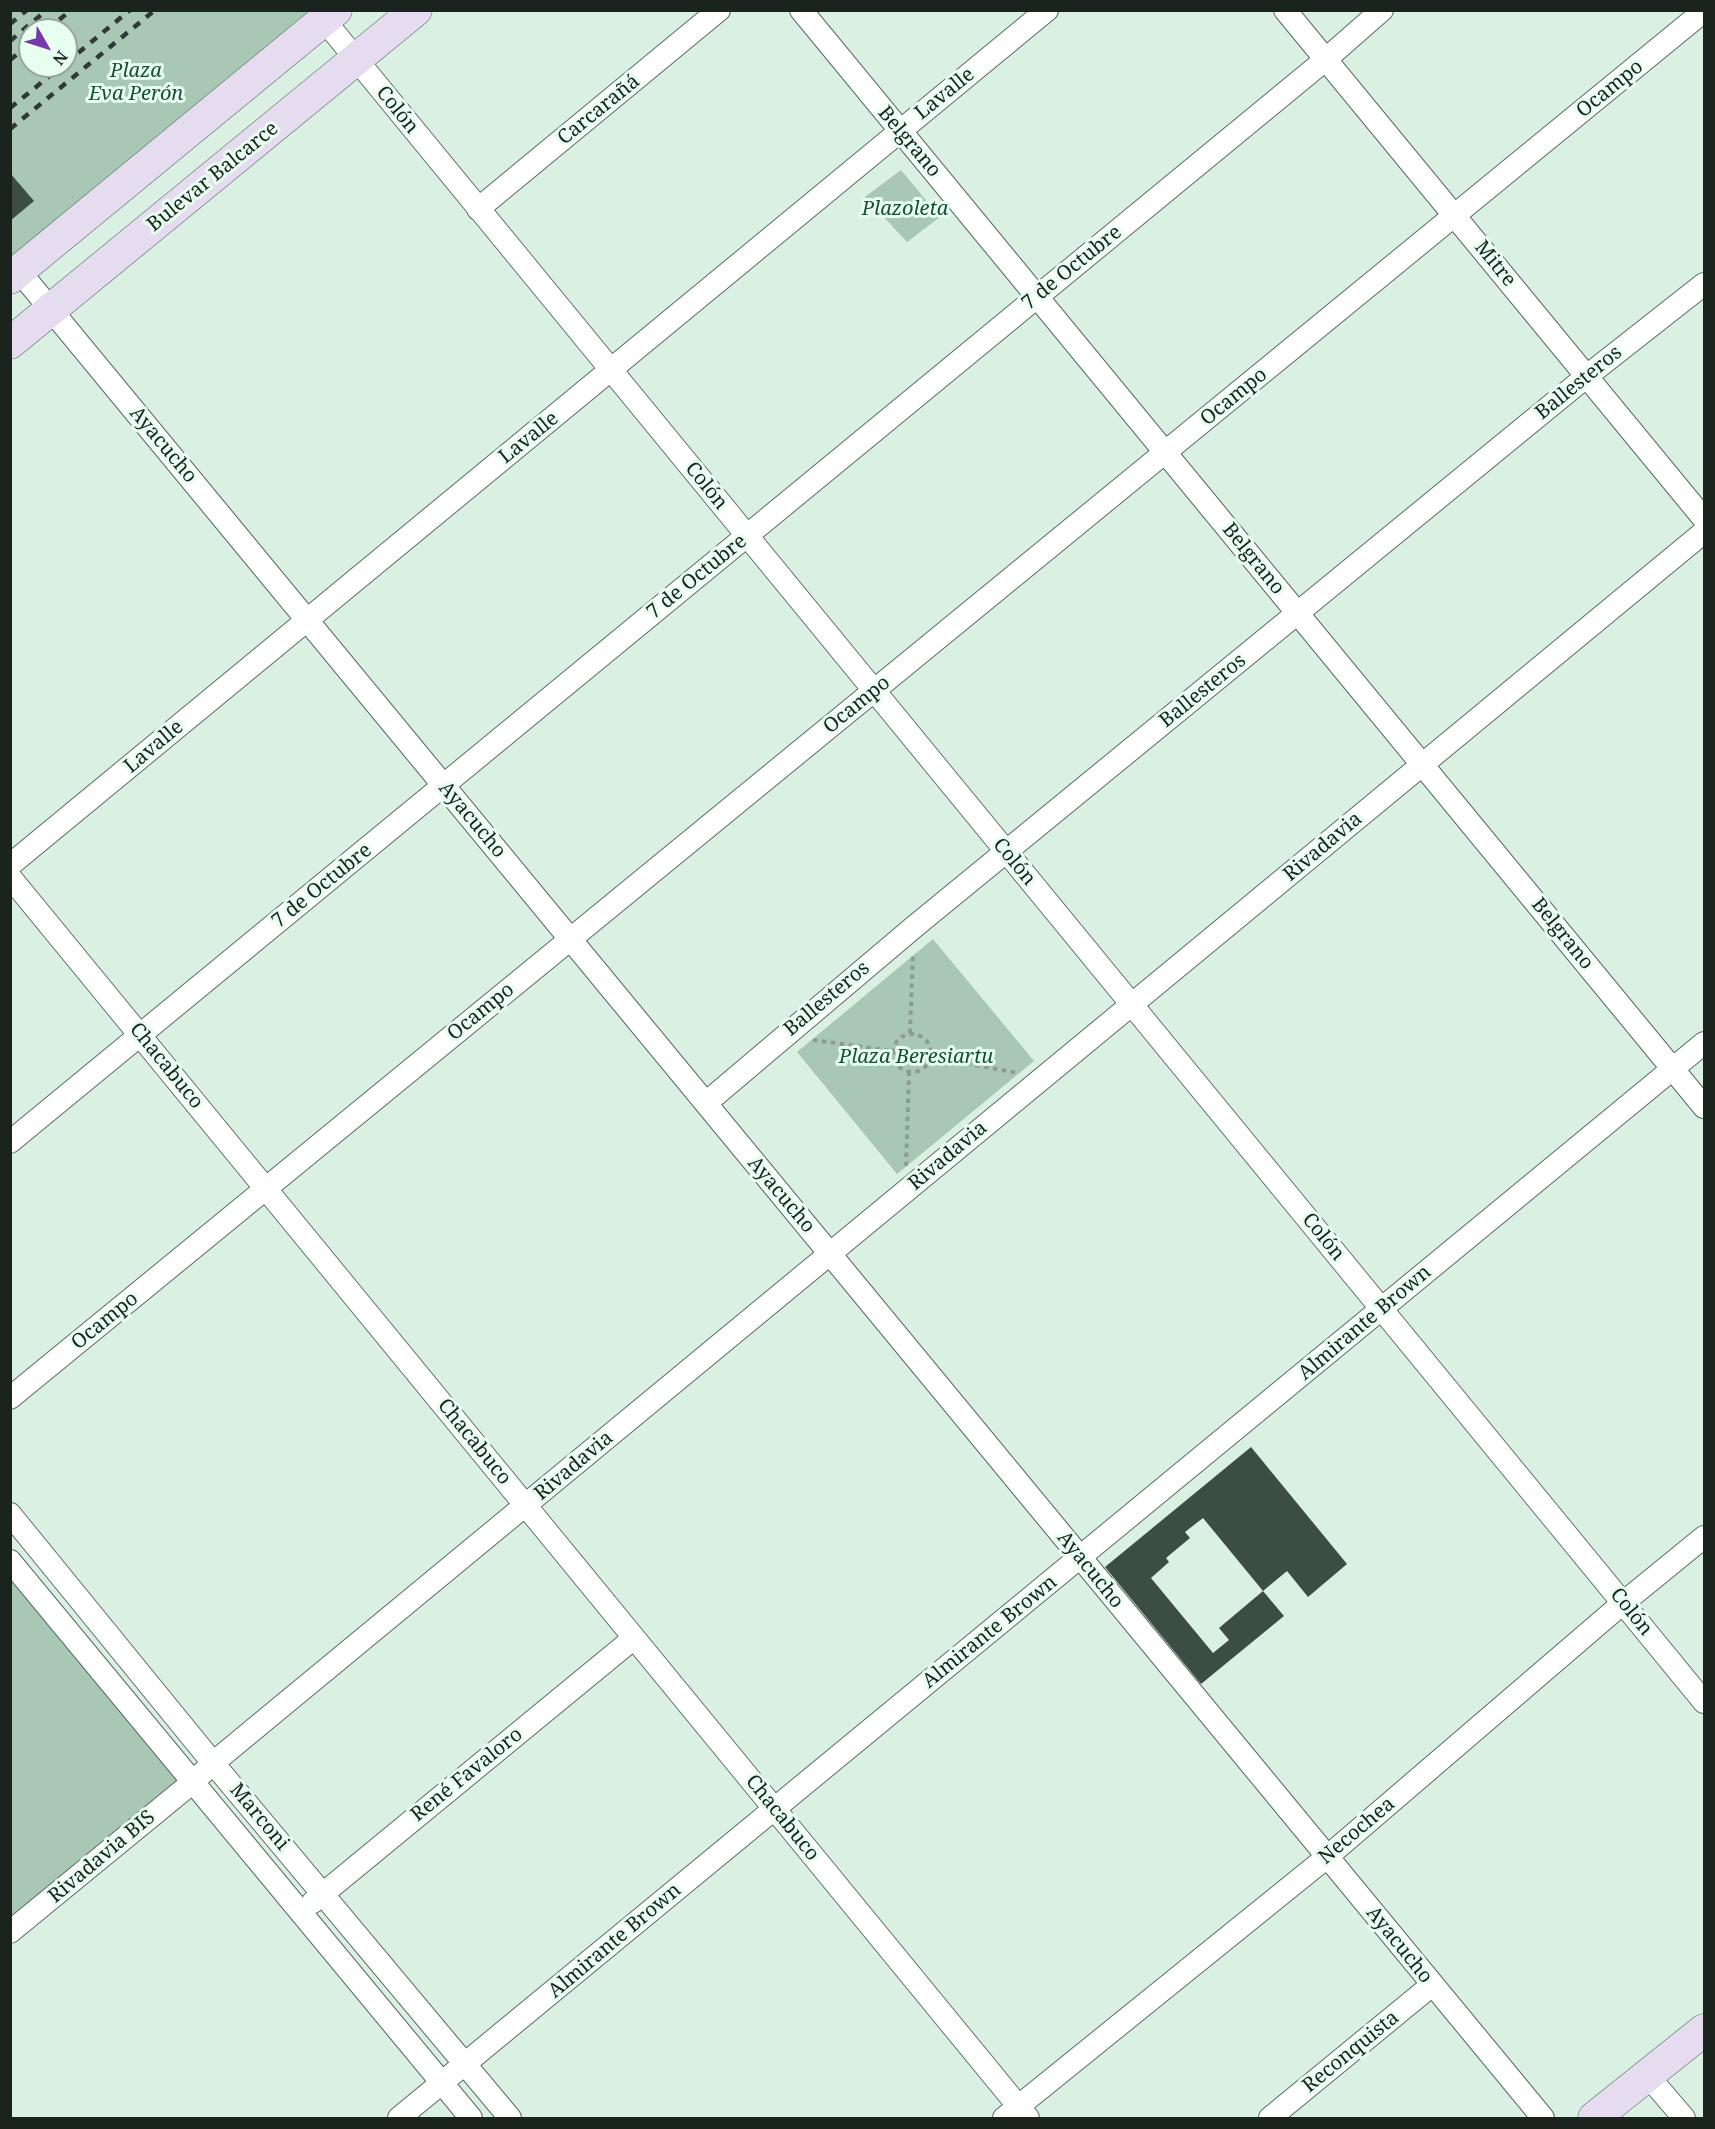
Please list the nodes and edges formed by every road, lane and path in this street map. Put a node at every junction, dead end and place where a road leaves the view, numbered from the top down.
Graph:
1 (416, 10) edge
2 (719, 10) edge
3 (801, 10) edge
4 (1047, 10) edge
5 (1285, 10) edge
6 (1382, 10) edge
7 (1704, 11) edge
8 (330, 15) edge
9 (356, 60) junction
10 (1325, 60) junction
11 (900, 131) junction
12 (478, 208) junction
13 (1455, 216) junction
14 (15, 275) edge
15 (1704, 284) edge
16 (1037, 297) junction
17 (51, 309) junction
18 (10, 344) edge
19 (611, 370) junction
20 (1587, 376) junction
21 (1165, 453) junction
22 (1704, 519) edge
23 (1704, 532) edge
24 (747, 536) junction
25 (1298, 613) junction
26 (307, 620) junction
27 (874, 691) junction
28 (1423, 765) junction
29 (444, 786) junction
30 (1006, 853) junction
31 (10, 865) edge
32 (10, 877) edge
33 (914, 927) junction
34 (571, 939) junction
35 (1132, 1005) junction
36 (910, 1033) junction
37 (141, 1035) junction
38 (784, 1036) junction
39 (1704, 1043) edge
40 (892, 1051) junction
41 (931, 1058) junction
42 (1673, 1069) junction
43 (909, 1072) junction
44 (1042, 1078) junction
45 (706, 1104) junction
46 (1704, 1107) edge
47 (10, 1142) edge
48 (266, 1189) junction
49 (906, 1190) junction
50 (830, 1255) junction
51 (1382, 1309) junction
52 (10, 1398) edge
53 (526, 1506) junction
54 (10, 1514) edge
55 (1704, 1537) edge
56 (1080, 1558) junction
57 (10, 1560) edge
58 (1623, 1603) junction
59 (634, 1638) junction
60 (1704, 1702) edge
61 (213, 1763) junction
62 (193, 1782) junction
63 (775, 1809) junction
64 (1327, 1857) junction
65 (323, 1893) junction
66 (301, 1912) junction
67 (10, 1932) edge
68 (1432, 1985) junction
69 (1704, 2030) edge
70 (465, 2064) junction
71 (1648, 2076) junction
72 (442, 2083) junction
73 (1017, 2115) edge
74 (399, 2118) edge
75 (471, 2118) edge
76 (510, 2118) edge
77 (1270, 2118) edge
78 (1542, 2118) edge
79 (1594, 2118) edge
80 (1684, 2118) edge

1 - 9 main road, Bulevar Balcarce
2 - 12 street, Carcarañá
3 - 11 street, Belgrano
4 - 11 street, Lavalle
5 - 10 street, Mitre
6 - 10 street, 7 de Octubre
7 - 13 street, Ocampo
8 - 9 street, Colón
8 - 14 main road
9 - 12 street, Colón
9 - 17 main road, Bulevar Balcarce
10 - 13 street, Mitre
10 - 16 street, 7 de Octubre
11 - 16 street, Belgrano
11 - 19 street, Lavalle
12 - 19 street, Colón
13 - 20 street, Mitre
13 - 21 street, Ocampo
14 - 17 street, Ayacucho
15 - 20 street, Ballesteros
16 - 21 street, Belgrano
16 - 24 street, 7 de Octubre
17 - 18 main road, Bulevar Balcarce
17 - 26 street, Ayacucho
19 - 24 street, Colón
19 - 26 street, Lavalle
20 - 22 street, Mitre
20 - 25 street, Ballesteros
21 - 25 street, Belgrano
21 - 27 street, Ocampo
23 - 28 street, Rivadavia
24 - 27 street, Colón
24 - 29 street, 7 de Octubre
25 - 28 street, Belgrano
25 - 30 street, Ballesteros
26 - 29 street, Ayacucho
26 - 31 street, Lavalle
27 - 30 street, Colón
27 - 34 street, Ocampo
28 - 35 street, Rivadavia
28 - 42 street, Belgrano
29 - 34 street, Ayacucho
29 - 37 street, 7 de Octubre
30 - 33 street, Ballesteros
30 - 35 street, Colón
32 - 37 street, Chacabuco
33 - 36 path
33 - 38 street, Ballesteros
34 - 45 street, Ayacucho
34 - 48 street, Ocampo
35 - 44 street, Rivadavia
35 - 51 street, Colón
36 - 40 path
36 - 41 path
37 - 47 street, 7 de Octubre
37 - 48 street, Chacabuco
38 - 40 path
38 - 45 street, Ballesteros
39 - 42 street, Almirante Brown
40 - 43 path
41 - 43 path
41 - 44 path
42 - 46 street, Belgrano
42 - 51 street, Almirante Brown
43 - 49 path
44 - 49 street, Rivadavia
45 - 50 street, Ayacucho
48 - 52 street, Ocampo
48 - 53 street, Chacabuco
49 - 50 street, Rivadavia
50 - 53 street, Rivadavia
50 - 56 street, Ayacucho
51 - 56 street, Almirante Brown
51 - 58 street, Colón
53 - 59 street, Chacabuco
53 - 61 street, Rivadavia
54 - 61 street, Marconi
55 - 58 street, Necochea
56 - 63 street, Almirante Brown
56 - 64 street, Ayacucho
57 - 62 street, Marconi
58 - 60 street, Colón
58 - 64 street, Necochea
59 - 63 street, Chacabuco
59 - 65 street, René Favaloro
61 - 62 street, Rivadavia
61 - 65 street, Marconi
62 - 66 street, Marconi
62 - 67 street, Rivadavia BIS
63 - 70 street, Almirante Brown
63 - 73 street, Chacabuco
64 - 68 street, Ayacucho
64 - 73 street, Necochea
65 - 66 street, René Favaloro
65 - 70 street, Marconi
66 - 72 street, Marconi
68 - 77 street, Reconquista
68 - 78 street, Ayacucho
69 - 71 main road
70 - 72 street, Almirante Brown
70 - 76 street, Marconi
71 - 79 main road
71 - 80 street
72 - 74 street, Almirante Brown
72 - 75 street, Marconi

